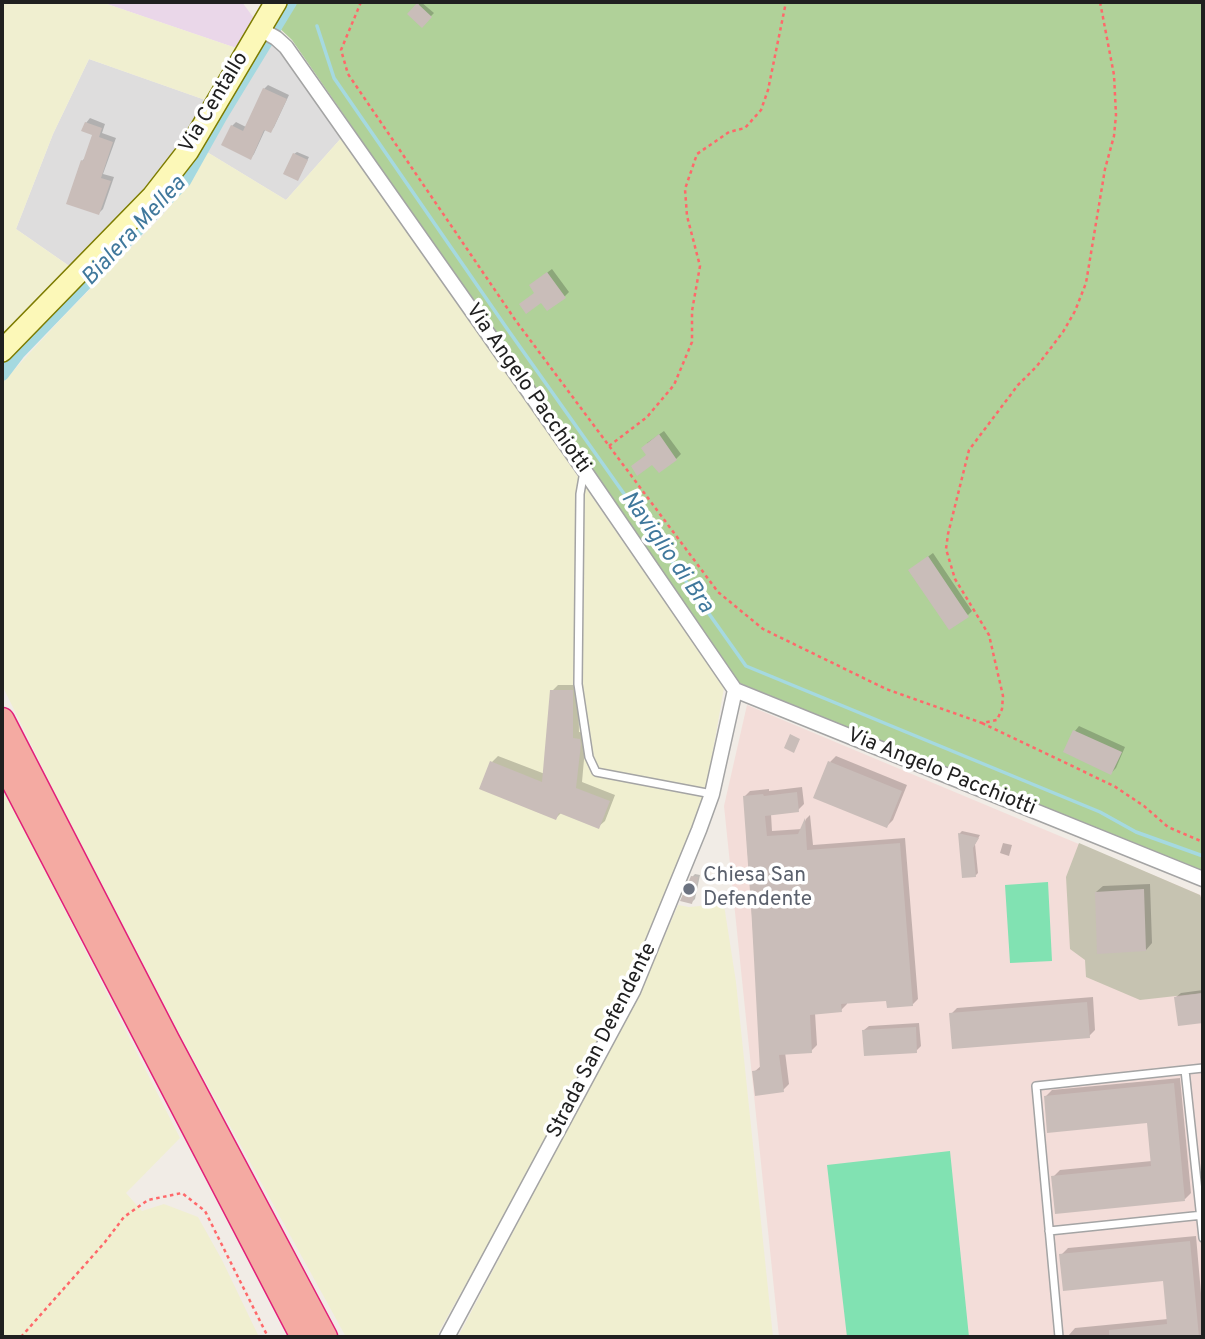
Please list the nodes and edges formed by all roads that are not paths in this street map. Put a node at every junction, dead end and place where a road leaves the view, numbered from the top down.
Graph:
1 (276, 2) edge
2 (267, 33) junction
3 (2, 351) edge
4 (584, 470) junction
5 (735, 690) junction
6 (2, 720) edge
7 (2, 759) edge
8 (712, 794) junction
9 (1203, 879) edge
10 (1203, 1068) edge
11 (1185, 1070) junction
12 (1202, 1215) edge
13 (1049, 1231) junction
14 (1203, 1238) edge
15 (303, 1337) edge
16 (325, 1337) edge
17 (447, 1337) edge
18 (1059, 1337) edge

1 - 2 main road, Via Centallo
2 - 3 main road, Via Centallo
2 - 4 street, Via Angelo Pacchiotti
4 - 5 street, Via Angelo Pacchiotti
4 - 8 lane
5 - 8 street, Strada San Defendente
5 - 9 street, Via Angelo Pacchiotti
6 - 16 highway
7 - 15 highway
8 - 17 street, Strada San Defendente
10 - 11 lane
11 - 12 lane
11 - 13 lane
12 - 13 lane
12 - 14 lane
13 - 18 lane

